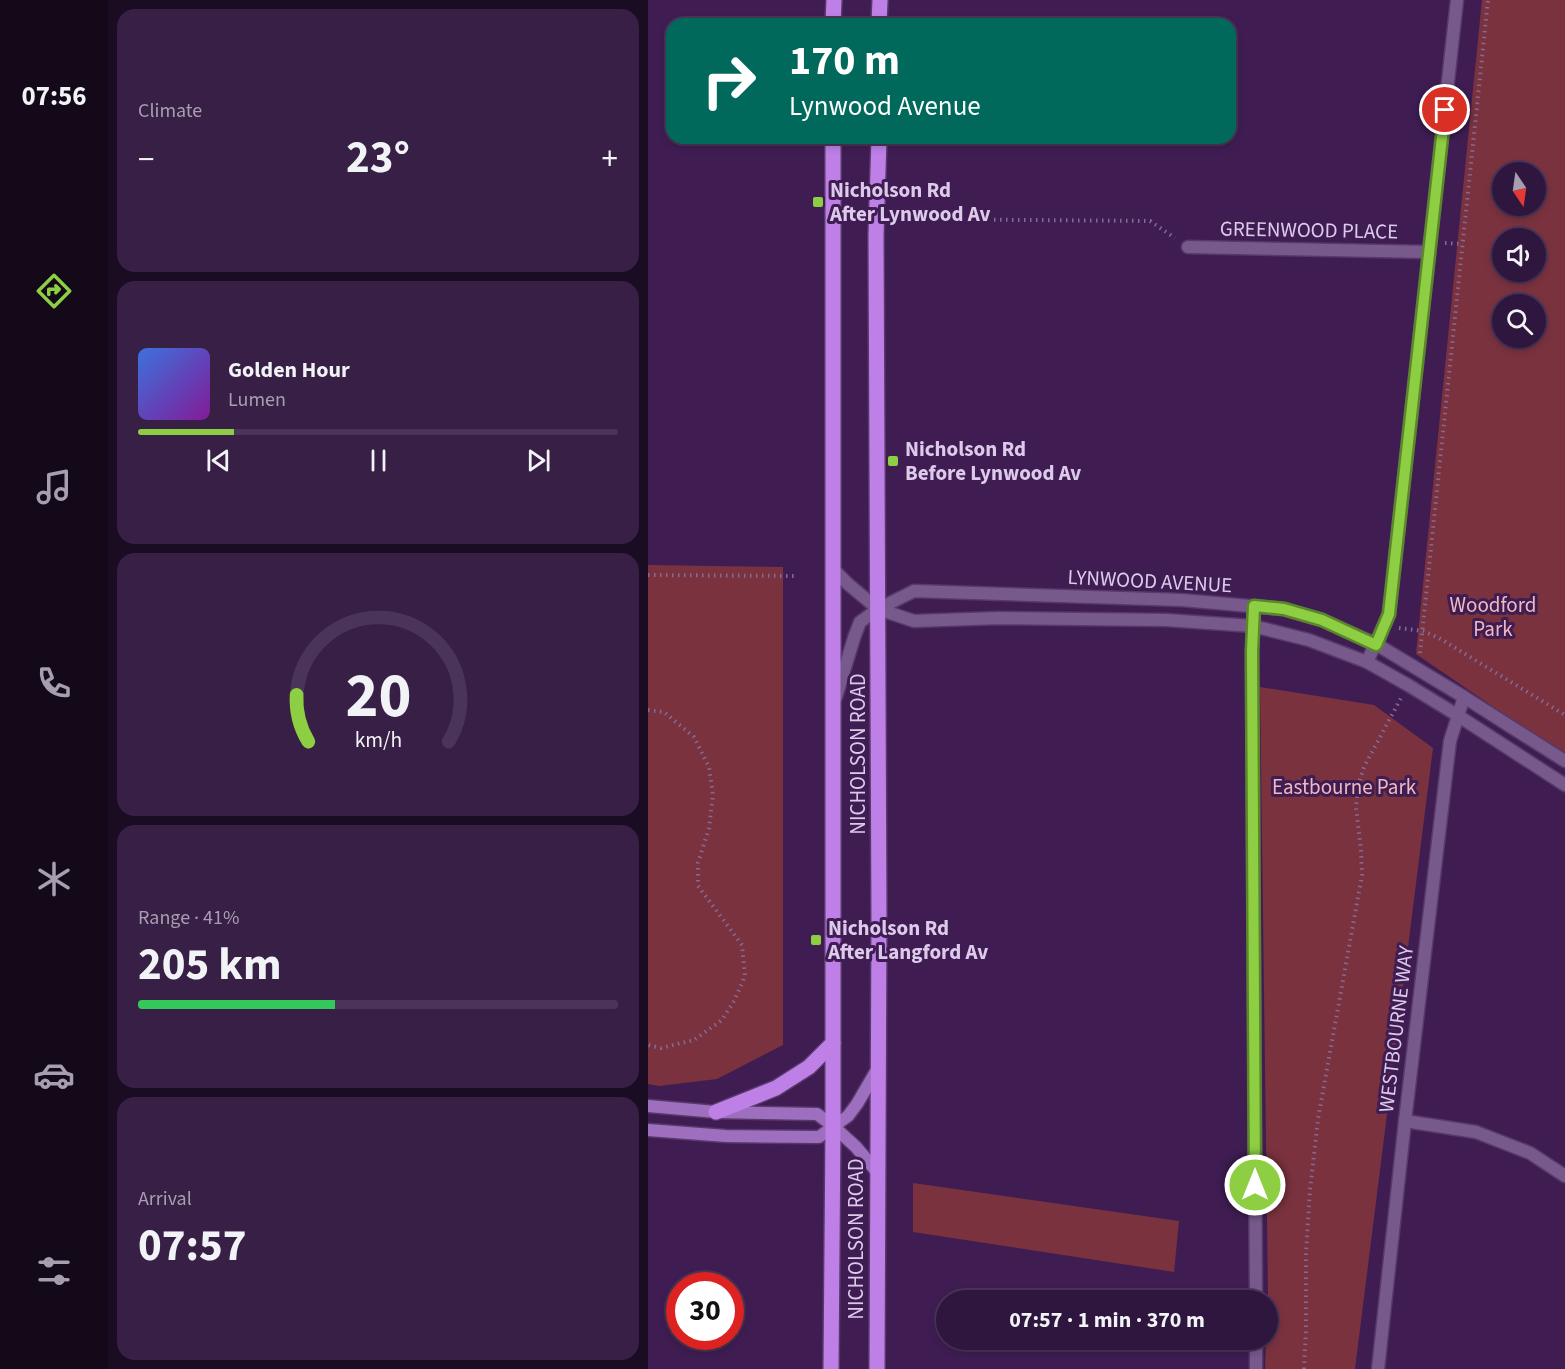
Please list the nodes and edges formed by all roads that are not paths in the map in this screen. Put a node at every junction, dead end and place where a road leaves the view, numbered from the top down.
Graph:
1 (834, 0) edge
2 (880, 0) edge
3 (1457, 0) edge
4 (833, 18) edge
5 (879, 18) edge
6 (833, 144) edge
7 (879, 144) edge
8 (1188, 247) road end
9 (1429, 252) junction
10 (833, 569) junction
11 (1254, 606) junction
12 (878, 609) junction
13 (1253, 626) junction
14 (1376, 645) junction
15 (1367, 662) junction
16 (1464, 697) junction
17 (832, 707) junction
18 (1457, 715) junction
19 (1565, 761) edge
20 (1565, 785) edge
21 (833, 1043) junction
22 (878, 1068) junction
23 (648, 1106) edge
24 (716, 1112) junction
25 (1405, 1121) junction
26 (833, 1126) junction
27 (648, 1130) edge
28 (878, 1173) junction
29 (1565, 1176) edge
30 (1256, 1290) edge
31 (1256, 1350) edge
32 (831, 1369) edge
33 (877, 1369) edge
34 (1256, 1369) edge
35 (1378, 1369) edge

1 - 4 main road
2 - 5 main road
3 - 9 street
6 - 10 main road, NICHOLSON ROAD
7 - 12 main road, NICHOLSON ROAD
8 - 9 street, GREENWOOD PLACE
9 - 14 street
10 - 12 street, LYNWOOD AVENUE
10 - 17 main road, NICHOLSON ROAD
11 - 12 street, LYNWOOD AVENUE
11 - 13 street
11 - 14 street, LYNWOOD AVENUE
12 - 13 street, LYNWOOD AVENUE
12 - 17 street, LYNWOOD AVENUE
12 - 22 main road, NICHOLSON ROAD
13 - 15 street, LYNWOOD AVENUE
13 - 30 street
14 - 15 street
14 - 16 street, LYNWOOD AVENUE
15 - 18 street, LYNWOOD AVENUE
16 - 18 street, WESTBOURNE WAY
16 - 19 street, LYNWOOD AVENUE
17 - 21 main road, NICHOLSON ROAD
18 - 20 street, LYNWOOD AVENUE
18 - 25 street, WESTBOURNE WAY
21 - 24 main road
21 - 26 main road, NICHOLSON ROAD
22 - 26 main road
22 - 28 main road, NICHOLSON ROAD
23 - 24 main road
24 - 26 main road
25 - 29 street
25 - 35 street, WESTBOURNE WAY
26 - 27 main road
26 - 28 main road
26 - 32 main road, NICHOLSON ROAD
28 - 33 main road, NICHOLSON ROAD
31 - 34 street

